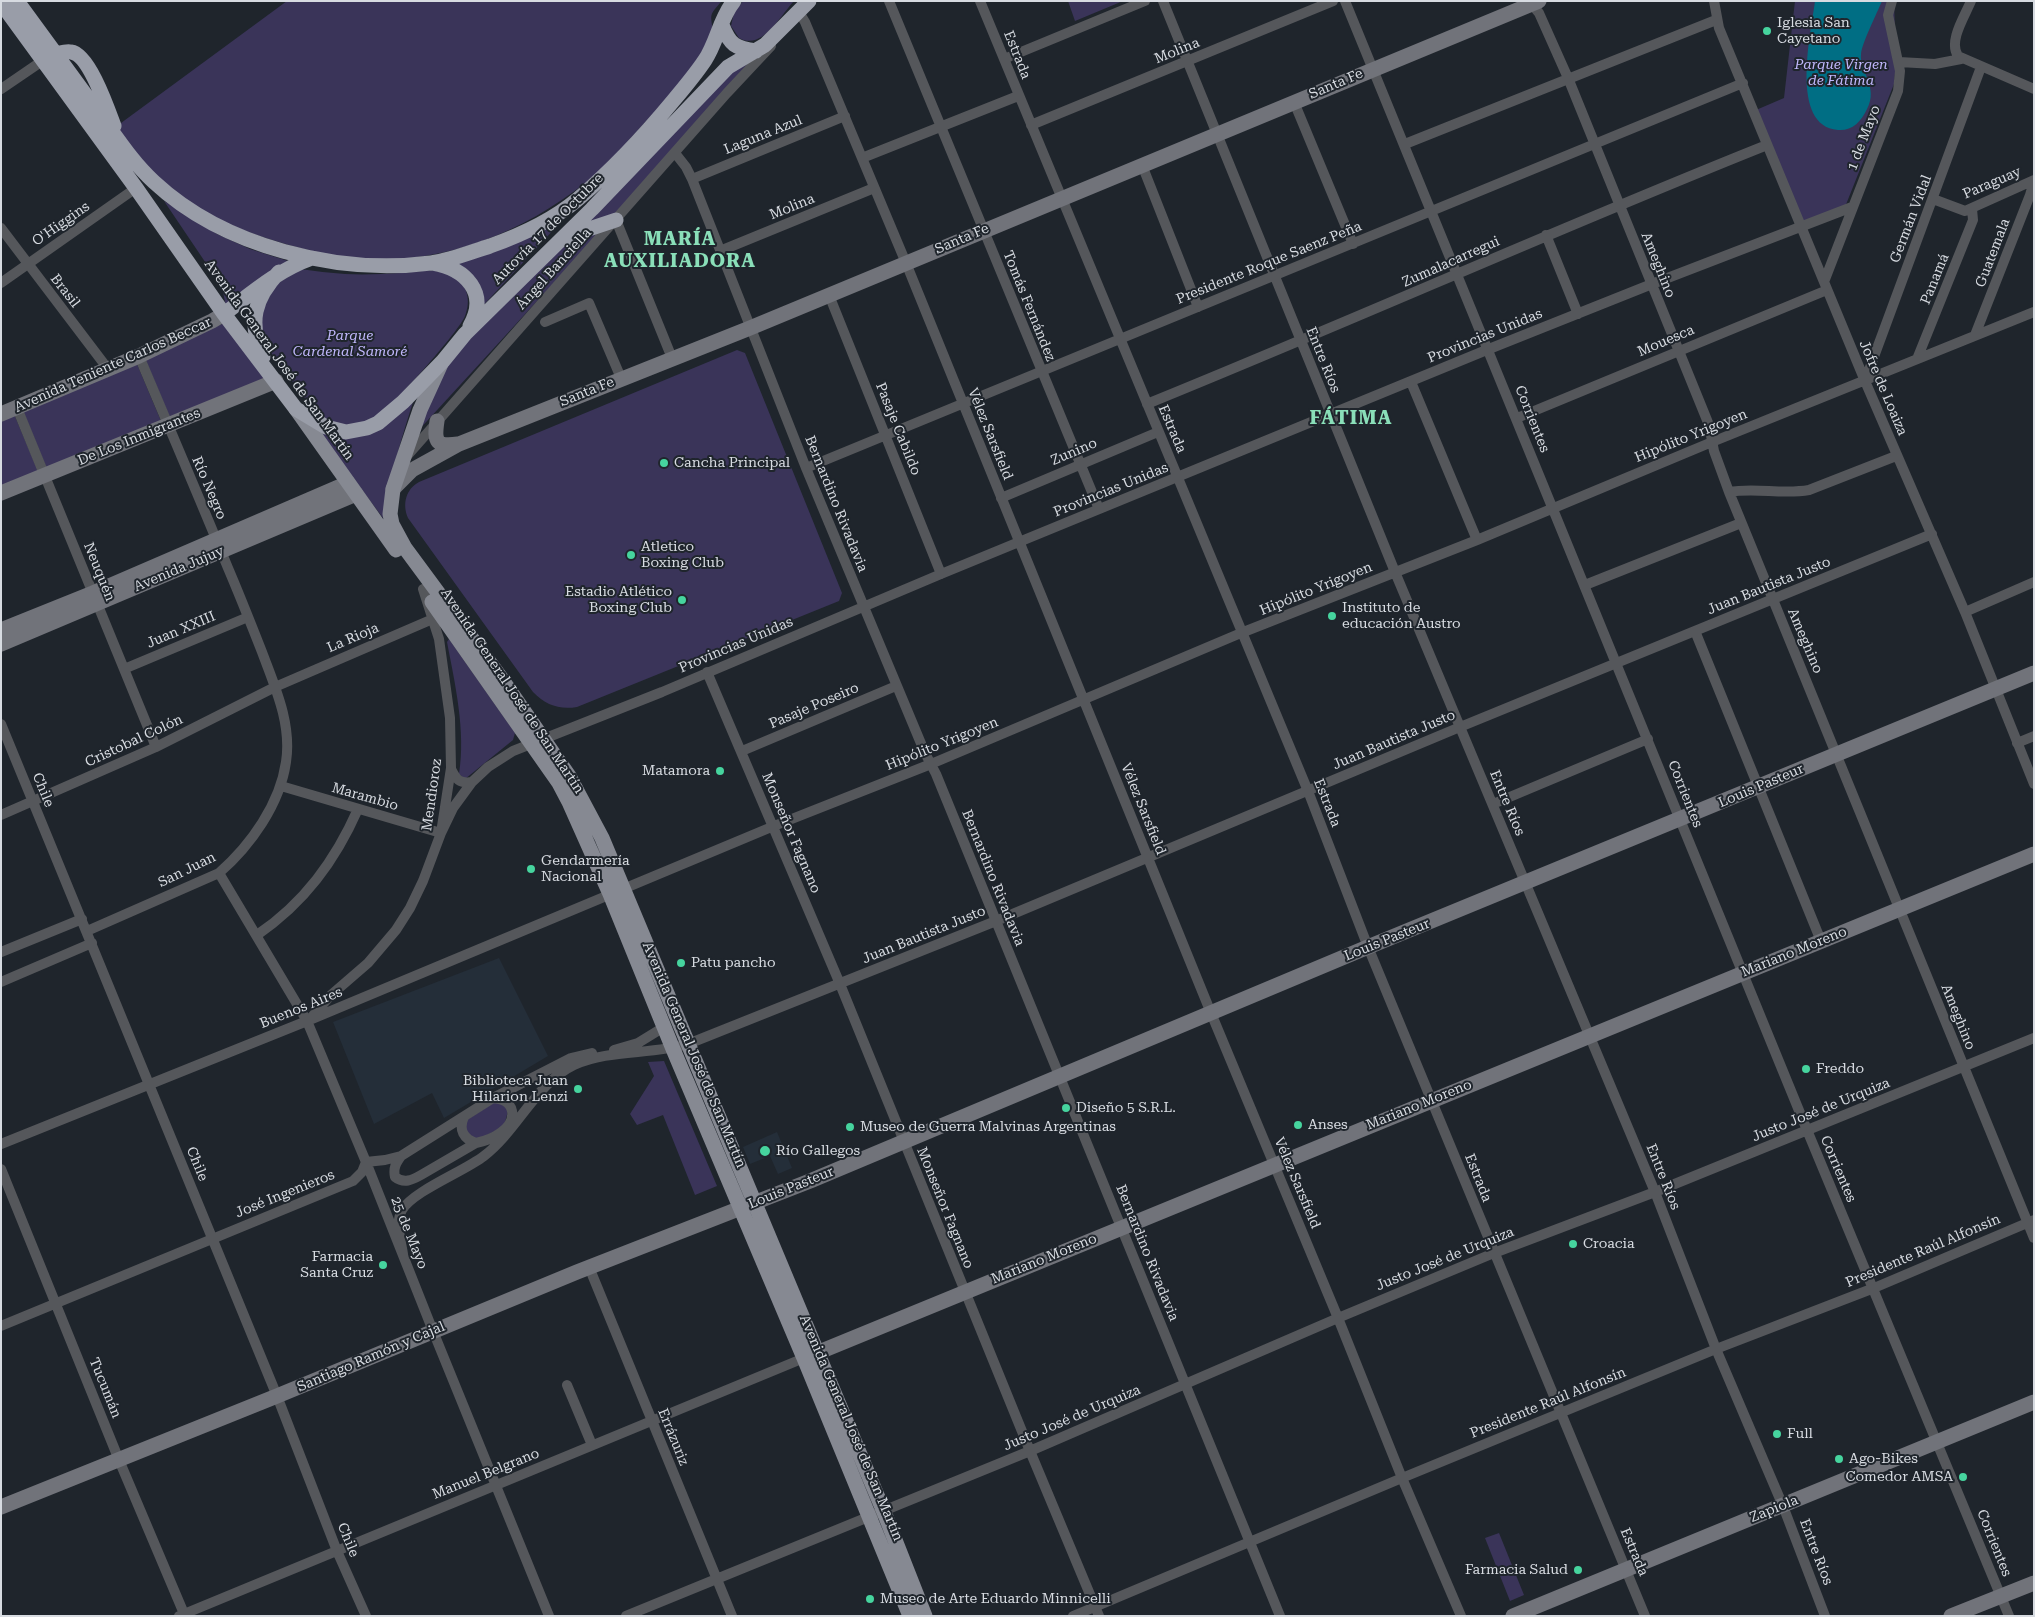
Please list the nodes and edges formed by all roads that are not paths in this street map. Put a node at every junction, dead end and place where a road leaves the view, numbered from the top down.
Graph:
1 (17, 1) edge
2 (734, 1) edge
3 (889, 1) edge
4 (980, 1) edge
5 (1145, 1) edge
6 (1163, 1) edge
7 (1333, 1) edge
8 (1345, 1) edge
9 (1714, 1) edge
10 (1892, 1) edge
11 (1971, 1) edge
12 (1533, 2) edge
13 (1, 3) edge
14 (804, 7) edge
15 (1716, 20) junction
16 (722, 25) junction
17 (786, 26) junction
18 (756, 51) junction
19 (48, 57) junction
20 (1004, 59) junction
21 (1962, 59) junction
22 (1188, 62) junction
23 (1899, 62) junction
24 (1982, 67) junction
25 (1373, 68) junction
26 (1568, 78) junction
27 (1743, 83) junction
28 (1, 89) edge
29 (2034, 89) edge
30 (1018, 96) junction
31 (1294, 102) junction
32 (845, 116) junction
33 (1031, 125) junction
34 (940, 126) junction
35 (1217, 134) junction
36 (1405, 144) junction
37 (1594, 144) junction
38 (1767, 145) junction
39 (675, 153) junction
40 (862, 158) junction
41 (1142, 164) junction
42 (692, 179) junction
43 (2034, 180) edge
44 (136, 188) junction
45 (874, 188) junction
46 (1061, 198) junction
47 (1933, 199) junction
48 (1618, 204) junction
49 (1852, 207) junction
50 (1972, 209) junction
51 (1432, 211) junction
52 (616, 220) junction
53 (1801, 226) junction
54 (1, 228) edge
55 (984, 230) junction
56 (1546, 235) junction
57 (1352, 244) junction
58 (720, 251) junction
59 (547, 253) junction
60 (312, 258) junction
61 (431, 263) junction
62 (906, 263) junction
63 (27, 264) junction
64 (279, 272) junction
65 (1458, 275) junction
66 (1274, 276) junction
67 (1, 282) edge
68 (1652, 284) junction
69 (1826, 286) junction
70 (829, 295) junction
71 (2034, 303) edge
72 (1198, 307) junction
73 (2032, 313) edge
74 (224, 314) junction
75 (1578, 314) junction
76 (545, 322) dead end
77 (750, 328) junction
78 (465, 334) junction
79 (1976, 335) junction
80 (1119, 339) junction
81 (1301, 341) junction
82 (1489, 350) junction
83 (1678, 350) junction
84 (139, 356) junction
85 (672, 358) junction
86 (1917, 359) junction
87 (443, 361) junction
88 (108, 369) junction
89 (1041, 371) junction
90 (621, 378) junction
91 (276, 380) junction
92 (1865, 381) junction
93 (1410, 382) junction
94 (963, 404) junction
95 (1147, 404) junction
96 (16, 408) junction
97 (296, 409) junction
98 (1, 414) edge
99 (1330, 414) junction
100 (1517, 418) junction
101 (437, 421) junction
102 (168, 425) junction
103 (1158, 432) junction
104 (885, 435) junction
105 (1712, 442) junction
106 (459, 444) junction
107 (1896, 456) junction
108 (401, 463) junction
109 (1080, 464) junction
110 (806, 468) junction
111 (44, 476) junction
112 (1177, 477) junction
113 (352, 488) junction
114 (393, 489) junction
115 (1729, 492) junction
116 (1, 493) edge
117 (1001, 498) junction
118 (1553, 508) junction
119 (1099, 510) junction
120 (1741, 523) junction
121 (1932, 534) junction
122 (1477, 540) junction
123 (1019, 543) junction
124 (219, 546) junction
125 (1395, 572) junction
126 (941, 574) junction
127 (2034, 582) edge
128 (1586, 585) junction
129 (95, 599) junction
130 (1773, 599) junction
131 (863, 606) junction
132 (1964, 612) junction
133 (248, 617) junction
134 (437, 617) junction
135 (1, 630) edge
136 (1695, 631) junction
137 (1241, 633) junction
138 (1, 644) edge
139 (1616, 664) junction
140 (124, 669) junction
141 (707, 672) junction
142 (2034, 674) edge
143 (896, 686) junction
144 (275, 687) junction
145 (1995, 689) junction
146 (1083, 700) junction
147 (1, 724) edge
148 (1460, 727) junction
149 (2034, 736) edge
150 (1648, 739) junction
151 (536, 740) junction
152 (2017, 743) junction
153 (156, 747) junction
154 (742, 751) junction
155 (1837, 754) junction
156 (931, 764) junction
157 (451, 768) junction
158 (2031, 769) edge
159 (472, 782) junction
160 (2034, 784) edge
161 (280, 786) junction
162 (1758, 788) junction
163 (1308, 791) junction
164 (33, 802) junction
165 (1493, 804) junction
166 (358, 809) junction
167 (1, 815) edge
168 (1681, 819) junction
169 (774, 826) junction
170 (441, 833) junction
171 (2034, 854) edge
172 (1148, 856) junction
173 (219, 873) junction
174 (1526, 883) junction
175 (617, 891) junction
176 (1899, 909) junction
177 (82, 919) junction
178 (996, 921) junction
179 (87, 931) junction
180 (257, 935) junction
181 (1820, 941) junction
182 (92, 943) junction
183 (1368, 947) junction
184 (1, 952) edge
185 (1742, 973) junction
186 (1, 982) edge
187 (840, 984) junction
188 (1211, 1013) junction
189 (307, 1021) junction
190 (664, 1027) junction
191 (1588, 1035) junction
192 (2034, 1038) edge
193 (688, 1044) junction
194 (673, 1048) junction
195 (1963, 1066) junction
196 (561, 1067) junction
197 (546, 1077) junction
198 (1059, 1077) junction
199 (525, 1082) junction
200 (149, 1084) junction
201 (537, 1097) junction
202 (493, 1098) junction
203 (1431, 1100) junction
204 (464, 1117) junction
205 (512, 1125) junction
206 (1807, 1130) junction
207 (903, 1142) junction
208 (476, 1143) junction
209 (1, 1144) edge
210 (402, 1156) junction
211 (366, 1162) junction
212 (1274, 1164) junction
213 (1, 1169) edge
214 (1655, 1192) junction
215 (747, 1206) junction
216 (2030, 1222) edge
217 (1122, 1227) junction
218 (212, 1238) junction
219 (2034, 1238) edge
220 (1494, 1253) junction
221 (403, 1254) junction
222 (590, 1267) junction
223 (1874, 1288) junction
224 (965, 1292) junction
225 (56, 1303) junction
226 (1338, 1318) junction
227 (1, 1326) edge
228 (433, 1331) junction
229 (1716, 1349) junction
230 (811, 1355) junction
231 (1185, 1384) junction
232 (567, 1386) dead end
233 (277, 1396) junction
234 (2033, 1405) edge
235 (1560, 1413) junction
236 (651, 1421) junction
237 (1938, 1442) junction
238 (592, 1446) junction
239 (1030, 1451) junction
240 (119, 1460) junction
241 (1402, 1478) junction
242 (496, 1485) junction
243 (1783, 1506) junction
244 (1, 1507) edge
245 (877, 1514) junction
246 (1250, 1541) junction
247 (337, 1551) junction
248 (1627, 1569) junction
249 (717, 1579) junction
250 (2034, 1583) edge
251 (2001, 1596) junction
252 (1097, 1611) edge
253 (182, 1615) edge
254 (366, 1616) edge
255 (549, 1616) edge
256 (626, 1616) edge
257 (732, 1616) edge
258 (910, 1616) edge
259 (925, 1616) edge
260 (1074, 1616) edge
261 (1280, 1616) edge
262 (1461, 1616) edge
263 (1513, 1616) edge
264 (1645, 1616) edge
265 (1826, 1616) edge
266 (1951, 1616) edge
267 (2009, 1616) edge

1 - 19 highway, Avenida General José de San Martín
2 - 16 highway, Autovía 17 de Octubre
3 - 34 street, Tomás Fernández
4 - 20 street, Estrada
5 - 20 street
6 - 22 street, Entre Ríos
7 - 22 street, Molina
8 - 25 street, Corrientes
9 - 15 street, Jofre de Loaiza
10 - 23 street, 1 de Mayo
11 - 21 street
12 - 25 street, Santa Fe
12 - 26 street, Ameghino
13 - 19 highway, Avenida General José de San Martín
14 - 17 highway, Autovía 17 de Octubre
14 - 32 street, Vélez Sarsfield
15 - 26 street
15 - 27 street, Jofre de Loaiza
16 - 18 highway
16 - 61 highway, Autovía 17 de Octubre
17 - 18 highway, Autovía 17 de Octubre
17 - 39 street, Ángel Banciella
18 - 59 highway, Autovía 17 de Octubre
19 - 28 street
19 - 44 highway, Avenida General José de San Martín
19 - 60 highway
20 - 30 street, Estrada
21 - 23 street
21 - 24 street
22 - 33 street, Molina
22 - 35 street, Entre Ríos
23 - 49 street, 1 de Mayo
24 - 29 street
24 - 47 street, Germán Vidal
25 - 31 street, Santa Fe
25 - 36 street, Corrientes
26 - 36 street
26 - 37 street, Ameghino
27 - 37 street, Presidente Roque Saenz Peña
27 - 38 street, Jofre de Loaiza
30 - 33 street, Estrada
30 - 34 street
31 - 35 street, Santa Fe
31 - 57 street
32 - 40 street, Vélez Sarsfield
32 - 42 street, Laguna Azul
33 - 46 street, Estrada
34 - 40 street
34 - 55 street, Tomás Fernández
35 - 41 street, Santa Fe
35 - 66 street, Entre Ríos
36 - 51 street, Corrientes
37 - 48 street, Ameghino
37 - 51 street, Presidente Roque Saenz Peña
38 - 48 street, Zumalacarregui
38 - 53 street, Jofre de Loaiza
39 - 42 street, Bernardino Rivadavia
39 - 52 street, Ángel Banciella
40 - 45 street, Vélez Sarsfield
41 - 46 street, Santa Fe
41 - 72 street
42 - 58 street, Bernardino Rivadavia
43 - 50 street, Paraguay
43 - 79 street, Guatemala
44 - 63 street, O'Higgins
44 - 74 highway, Avenida General José de San Martín
45 - 58 street, Molina
45 - 62 street, Vélez Sarsfield
46 - 55 street, Santa Fe
46 - 80 street, Estrada
47 - 50 street, Paraguay
47 - 92 street, Germán Vidal
48 - 56 street, Zumalacarregui
48 - 68 street, Ameghino
49 - 53 street, Provincias Unidas
49 - 69 street, 1 de Mayo
50 - 86 street, Panamá
51 - 57 street, Presidente Roque Saenz Peña
51 - 65 street, Corrientes
52 - 59 highway
52 - 85 street
52 - 101 street, Ángel Banciella
53 - 68 street, Provincias Unidas
53 - 69 street, Jofre de Loaiza
54 - 63 street, Brasil
55 - 62 street, Santa Fe
55 - 89 street, Tomás Fernández
56 - 65 street, Zumalacarregui
56 - 75 street
57 - 66 street, Presidente Roque Saenz Peña
58 - 77 street, Bernardino Rivadavia
59 - 78 highway, Autovía 17 de Octubre
60 - 61 highway, Autovía 17 de Octubre
60 - 64 highway
61 - 78 highway
62 - 70 street, Santa Fe
62 - 94 street, Vélez Sarsfield
63 - 67 street, O'Higgins
63 - 88 street, Brasil
64 - 74 highway
64 - 91 highway
65 - 81 street, Zumalacarregui
65 - 82 street, Corrientes
66 - 72 street, Presidente Roque Saenz Peña
66 - 81 street, Entre Ríos
68 - 75 street, Provincias Unidas
68 - 83 street, Ameghino
69 - 83 street, Mouesca
69 - 92 street, Jofre de Loaiza
70 - 77 street, Santa Fe
70 - 104 street, Pasaje Cabildo
71 - 73 street
72 - 80 street, Presidente Roque Saenz Peña
73 - 79 street, Hipólito Yrigoyen
74 - 84 street, Avenida Teniente Carlos Beccar
74 - 91 highway, Avenida General José de San Martín
75 - 82 street, Provincias Unidas
76 - 90 street
77 - 85 street, Santa Fe
77 - 110 street, Bernardino Rivadavia
78 - 87 highway, Autovía 17 de Octubre
79 - 86 street, Hipólito Yrigoyen
80 - 89 street, Presidente Roque Saenz Peña
80 - 95 street, Estrada
81 - 95 street, Zumalacarregui
81 - 99 street, Entre Ríos
82 - 93 street, Provincias Unidas
82 - 100 street, Corrientes
83 - 100 street, Mouesca
83 - 105 street, Ameghino
84 - 88 street, Avenida Teniente Carlos Beccar
84 - 102 street, Río Negro
85 - 90 street, Santa Fe
86 - 92 street, Hipólito Yrigoyen
87 - 97 highway, Autovía 17 de Octubre
87 - 108 main road, Avenida General José de San Martín
88 - 96 street, Avenida Teniente Carlos Beccar
89 - 94 street, Presidente Roque Saenz Peña
89 - 109 street, Tomás Fernández
90 - 106 street, Santa Fe
91 - 97 highway, Avenida General José de San Martín
91 - 102 street, De Los Inmigrantes
92 - 105 street, Hipólito Yrigoyen
92 - 107 street, Jofre de Loaiza
93 - 99 street, Provincias Unidas
93 - 122 street
94 - 104 street, Presidente Roque Saenz Peña
94 - 117 street, Vélez Sarsfield
95 - 103 street, Estrada
96 - 98 street, Avenida Teniente Carlos Beccar
96 - 111 street, Neuquén
97 - 113 main road, Avenida General José de San Martín
99 - 112 street, Provincias Unidas
99 - 125 street, Entre Ríos
100 - 118 street, Corrientes
101 - 106 street
101 - 108 street, Ángel Banciella
102 - 111 street, De Los Inmigrantes
102 - 124 street, Río Negro
103 - 109 street, Zunino
103 - 112 street, Estrada
104 - 110 street, Presidente Roque Saenz Peña
104 - 126 street, Pasaje Cabildo
105 - 115 street, Ameghino
105 - 118 street, Hipólito Yrigoyen
106 - 114 street, Santa Fe
107 - 115 street
107 - 121 street, Jofre de Loaiza
108 - 114 main road, Avenida General José de San Martín
109 - 117 street, Zunino
109 - 119 street, Tomás Fernández
110 - 131 street, Bernardino Rivadavia
111 - 116 street, De Los Inmigrantes
111 - 129 street, Neuquén
112 - 119 street, Provincias Unidas
112 - 137 street, Estrada
113 - 124 street, Avenida Jujuy
113 - 134 main road, Avenida General José de San Martín
114 - 151 main road, Avenida General José de San Martín
115 - 120 street, Ameghino
117 - 123 street, Vélez Sarsfield
118 - 122 street, Hipólito Yrigoyen
118 - 128 street, Corrientes
119 - 123 street, Provincias Unidas
120 - 128 street
120 - 130 street, Ameghino
121 - 130 street, Juan Bautista Justo
121 - 132 street, Jofre de Loaiza
122 - 125 street, Hipólito Yrigoyen
123 - 126 street, Provincias Unidas
123 - 146 street, Vélez Sarsfield
124 - 129 street, Avenida Jujuy
124 - 133 street, Río Negro
125 - 137 street, Hipólito Yrigoyen
125 - 148 street, Entre Ríos
126 - 131 street, Provincias Unidas
127 - 132 street
128 - 139 street, Corrientes
129 - 135 street, Avenida Jujuy
129 - 138 street, Avenida Jujuy
129 - 140 street, Neuquén
130 - 136 street, Juan Bautista Justo
130 - 155 street, Ameghino
131 - 141 street, Provincias Unidas
131 - 143 street, Bernardino Rivadavia
132 - 145 street, Jofre de Loaiza
133 - 140 street, Juan XXIII
133 - 144 street, Río Negro
134 - 144 street, La Rioja
134 - 151 main road, Avenida General José de San Martín
134 - 157 street, Mendioroz
136 - 139 street, Juan Bautista Justo
136 - 162 street
137 - 146 street, Hipólito Yrigoyen
137 - 163 street, Estrada
139 - 148 street, Juan Bautista Justo
139 - 150 street, Corrientes
140 - 153 street, Neuquén
141 - 151 street, Provincias Unidas
141 - 154 street, Monseñor Fagnano
142 - 145 street, Louis Pasteur
143 - 154 street, Pasaje Poseiro
143 - 156 street, Bernardino Rivadavia
144 - 153 street, Cristobal Colón
144 - 161 street, San Juan
145 - 152 street, Jofre de Loaiza
145 - 155 street, Louis Pasteur
146 - 156 street, Hipólito Yrigoyen
146 - 172 street, Vélez Sarsfield
147 - 164 street, Chile
148 - 163 street, Juan Bautista Justo
148 - 165 street, Entre Ríos
149 - 152 street
150 - 165 street
150 - 168 street, Corrientes
151 - 159 street, Provincias Unidas
151 - 175 main road, Avenida General José de San Martín
152 - 158 street, Jofre de Loaiza
153 - 164 street, Cristobal Colón
154 - 169 street, Monseñor Fagnano
155 - 162 street, Louis Pasteur
155 - 176 street, Ameghino
156 - 169 street, Hipólito Yrigoyen
156 - 178 street, Bernardino Rivadavia
157 - 159 street
157 - 170 street, Mendioroz
158 - 160 street, Jofre de Loaiza
159 - 170 street, Provincias Unidas
161 - 166 street, Marambio
161 - 173 street, San Juan
162 - 168 street, Louis Pasteur
162 - 181 street
163 - 172 street, Juan Bautista Justo
163 - 183 street, Estrada
164 - 167 street, Cristobal Colón
164 - 177 street, Chile
165 - 174 street, Entre Ríos
166 - 170 street, Marambio
166 - 180 street
168 - 174 street, Louis Pasteur
168 - 185 street, Corrientes
169 - 175 street, Hipólito Yrigoyen
169 - 187 street, Monseñor Fagnano
170 - 189 street, Mendioroz
171 - 176 street, Mariano Moreno
172 - 178 street, Juan Bautista Justo
172 - 188 street, Vélez Sarsfield
173 - 179 street, San Juan
173 - 180 street, 25 de Mayo
174 - 183 street, Louis Pasteur
174 - 191 street, Entre Ríos
175 - 189 street, Buenos Aires
175 - 190 main road, Avenida General José de San Martín
175 - 193 main road, Avenida General José de San Martín
176 - 181 street, Mariano Moreno
176 - 195 street, Ameghino
177 - 179 street, Chile
177 - 184 street
178 - 187 street, Juan Bautista Justo
178 - 198 street, Bernardino Rivadavia
179 - 182 street, Chile
180 - 189 street, 25 de Mayo
181 - 185 street, Mariano Moreno
182 - 186 street
182 - 200 street, Chile
183 - 188 street, Louis Pasteur
183 - 203 street, Estrada
185 - 191 street, Mariano Moreno
185 - 206 street, Corrientes
187 - 193 street, Juan Bautista Justo
187 - 207 street, Monseñor Fagnano
188 - 198 street, Louis Pasteur
188 - 212 street, Vélez Sarsfield
189 - 200 street, Buenos Aires
189 - 211 street, 25 de Mayo
190 - 194 main road, Avenida General José de San Martín
190 - 196 street
191 - 203 street, Mariano Moreno
191 - 214 street, Entre Ríos
192 - 195 street, Justo José de Urquiza
193 - 194 street, Juan Bautista Justo
193 - 215 main road, Avenida General José de San Martín
194 - 196 street
194 - 215 main road, Avenida General José de San Martín
195 - 206 street, Justo José de Urquiza
195 - 216 street, Ameghino
196 - 197 street
197 - 199 street
197 - 201 street
198 - 207 street, Louis Pasteur
198 - 217 street, Bernardino Rivadavia
199 - 201 street
199 - 202 street
200 - 209 street, Buenos Aires
200 - 218 street, Chile
201 - 205 street
202 - 204 street
202 - 205 street
203 - 212 street, Mariano Moreno
203 - 220 street, Estrada
204 - 208 street
204 - 210 street
205 - 208 street
205 - 221 street
206 - 214 street, Justo José de Urquiza
206 - 223 street, Corrientes
207 - 215 street, Louis Pasteur
207 - 224 street, Monseñor Fagnano
208 - 210 street
210 - 211 street
211 - 218 street, José Ingenieros
211 - 221 street, 25 de Mayo
212 - 217 street, Mariano Moreno
212 - 226 street, Vélez Sarsfield
213 - 225 street, Tucumán
214 - 220 street, Justo José de Urquiza
214 - 229 street, Entre Ríos
215 - 222 street, Santiago Ramón y Cajal
215 - 230 main road, Avenida General José de San Martín
216 - 219 street, Ameghino
216 - 223 street, Presidente Raúl Alfonsín
217 - 224 street, Mariano Moreno
217 - 231 street, Bernardino Rivadavia
218 - 225 street, José Ingenieros
218 - 233 street, Chile
220 - 226 street, Justo José de Urquiza
220 - 235 street, Estrada
221 - 228 street, 25 de Mayo
222 - 228 street, Santiago Ramón y Cajal
222 - 236 street, Errázuriz
223 - 229 street, Presidente Raúl Alfonsín
223 - 237 street, Corrientes
224 - 230 street, Mariano Moreno
224 - 239 street, Monseñor Fagnano
225 - 227 street, José Ingenieros
225 - 240 street, Tucumán
226 - 231 street, Justo José de Urquiza
226 - 241 street, Vélez Sarsfield
228 - 233 street, Santiago Ramón y Cajal
228 - 242 street, 25 de Mayo
229 - 235 street, Presidente Raúl Alfonsín
229 - 243 street, Entre Ríos
230 - 236 street, Manuel Belgrano
230 - 245 main road, Avenida General José de San Martín
231 - 239 street, Justo José de Urquiza
231 - 246 street, Bernardino Rivadavia
232 - 238 street
233 - 240 street, Santiago Ramón y Cajal
233 - 247 street, Chile
234 - 237 street, Zapiola
235 - 241 street, Presidente Raúl Alfonsín
235 - 248 street, Estrada
236 - 238 street, Manuel Belgrano
236 - 249 street, Errázuriz
237 - 243 street, Zapiola
237 - 251 street, Corrientes
238 - 242 street, Manuel Belgrano
239 - 245 street, Justo José de Urquiza
239 - 252 street, Monseñor Fagnano
240 - 244 street, Santiago Ramón y Cajal
240 - 253 street, Tucumán
241 - 246 street, Presidente Raúl Alfonsín
241 - 262 street, Vélez Sarsfield
242 - 247 street, Manuel Belgrano
242 - 255 street, 25 de Mayo
243 - 248 street, Zapiola
243 - 265 street, Entre Ríos
245 - 249 street, Justo José de Urquiza
245 - 258 main road, Avenida General José de San Martín
245 - 259 main road, Avenida General José de San Martín
246 - 252 street, Presidente Raúl Alfonsín
246 - 261 street, Bernardino Rivadavia
247 - 253 street, Manuel Belgrano
247 - 254 street, Chile
248 - 263 street, Zapiola
248 - 264 street, Estrada
249 - 256 street, Justo José de Urquiza
249 - 257 street, Errázuriz
250 - 251 street
251 - 266 street
251 - 267 street, Corrientes
252 - 260 street, Presidente Raúl Alfonsín

